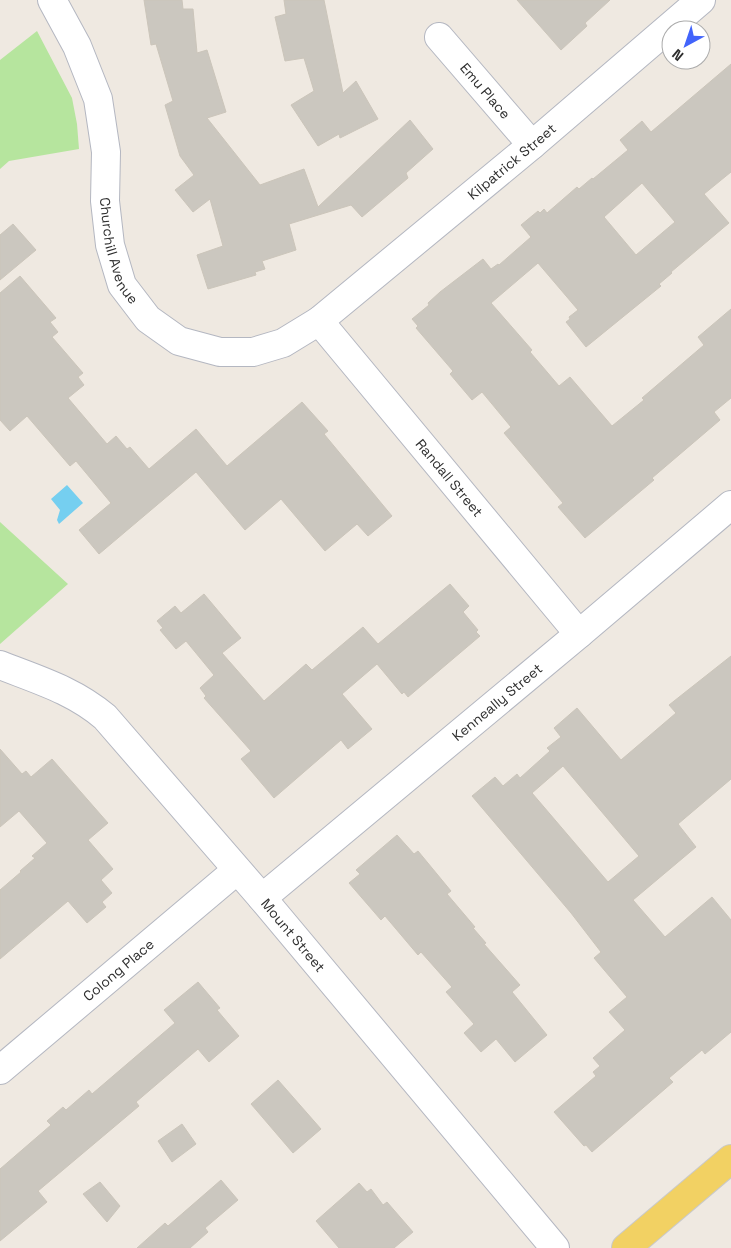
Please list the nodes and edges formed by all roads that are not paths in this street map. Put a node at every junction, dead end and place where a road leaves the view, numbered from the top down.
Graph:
1 (52, 0) edge
2 (701, 0) edge
3 (438, 37) dead end
4 (532, 145) junction
5 (319, 321) junction
6 (731, 505) edge
7 (579, 634) junction
8 (0, 664) edge
9 (237, 870) junction
10 (262, 898) junction
11 (0, 1070) edge
12 (731, 1159) edge
13 (555, 1248) edge
14 (626, 1248) edge

1 - 5 street, Churchill Avenue
2 - 4 street, Kilpatrick Street
3 - 4 street, Emu Place
4 - 5 street, Kilpatrick Street
5 - 7 street, Randall Street
6 - 7 street, Kenneally Street
7 - 10 street, Kenneally Street
8 - 9 street, Mount Street
9 - 10 street, Mount Street
9 - 11 street, Colong Place
10 - 13 street, Mount Street
12 - 14 main road

